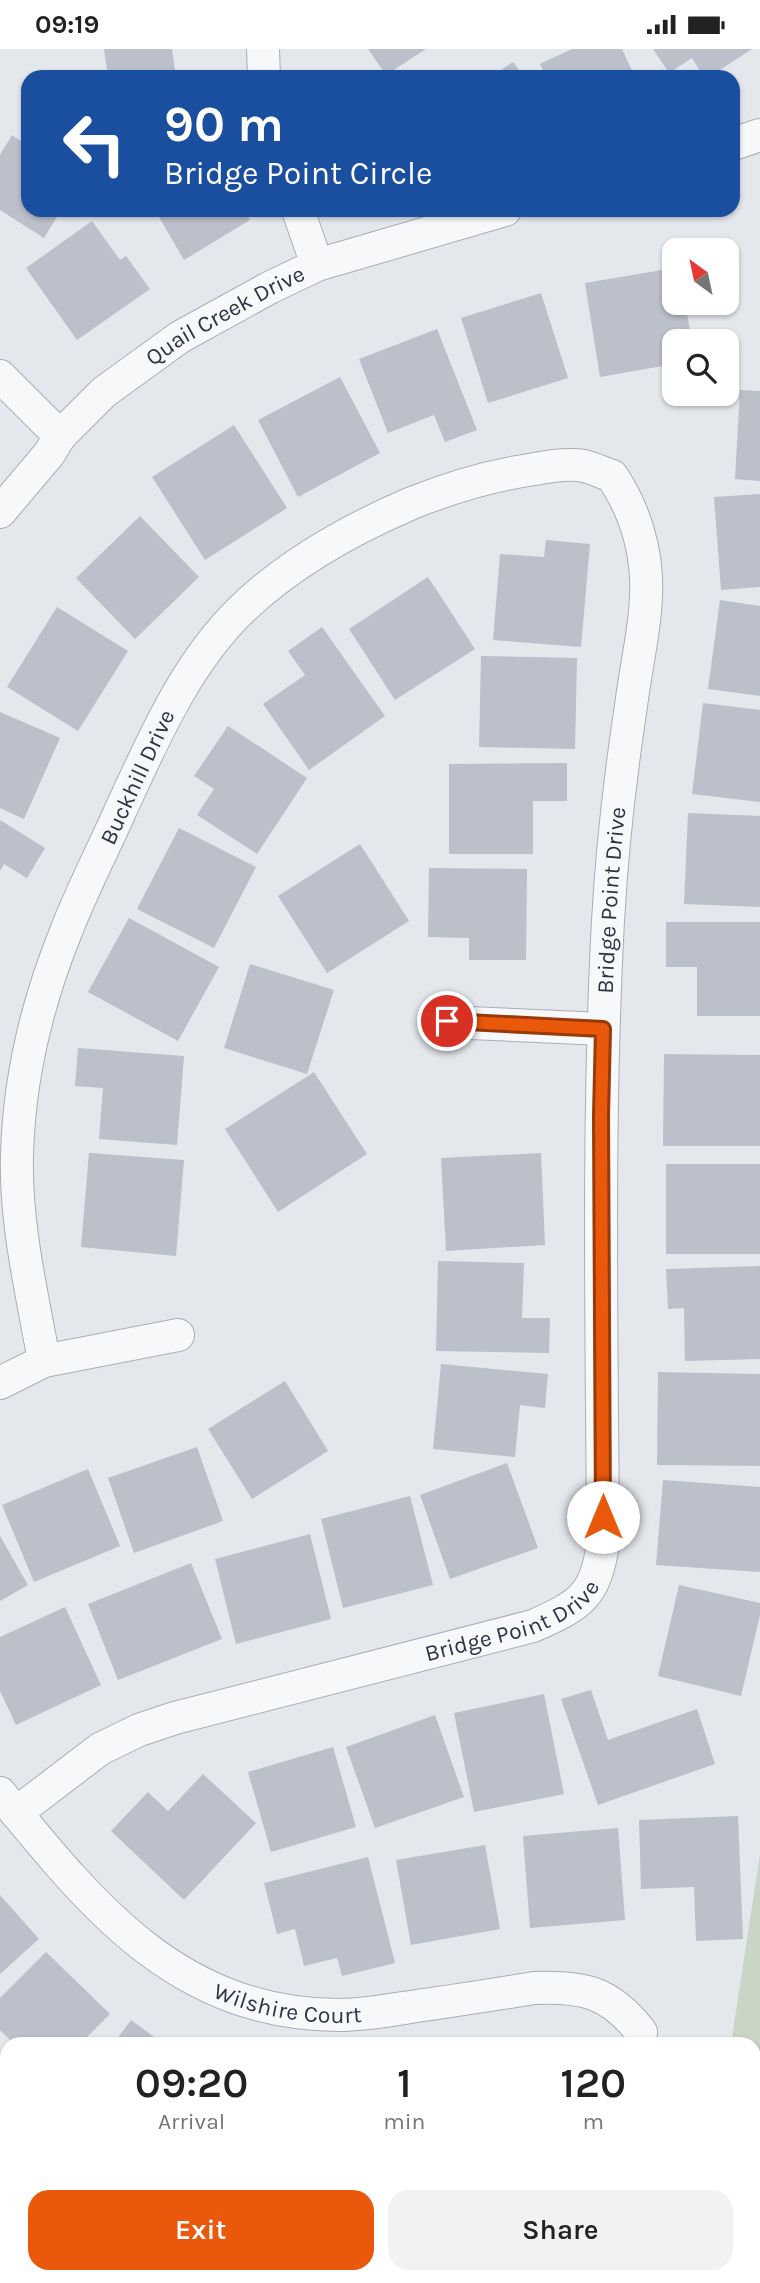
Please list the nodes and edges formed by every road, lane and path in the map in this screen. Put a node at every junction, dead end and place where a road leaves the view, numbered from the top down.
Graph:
1 (263, 49) edge
2 (264, 70) edge
3 (760, 135) edge
4 (740, 142) edge
5 (300, 217) edge
6 (481, 217) edge
7 (317, 265) junction
8 (0, 376) edge
9 (60, 436) junction
10 (612, 476) joint
11 (0, 512) edge
12 (447, 1021) dead end
13 (603, 1029) junction
14 (178, 1335) dead end
15 (44, 1361) junction
16 (0, 1383) edge
17 (8, 1803) edge
18 (641, 2032) dead end

1 - 2 street
3 - 4 street
5 - 7 street
6 - 7 street, Quail Creek Drive
7 - 9 street, Quail Creek Drive
8 - 9 street
9 - 11 street, Quail Creek Drive
10 - 13 street, Bridge Point Drive
10 - 15 street, Buckhill Drive
12 - 13 street
13 - 17 street, Bridge Point Drive
14 - 15 street
15 - 16 street
17 - 18 street, Wilshire Court

